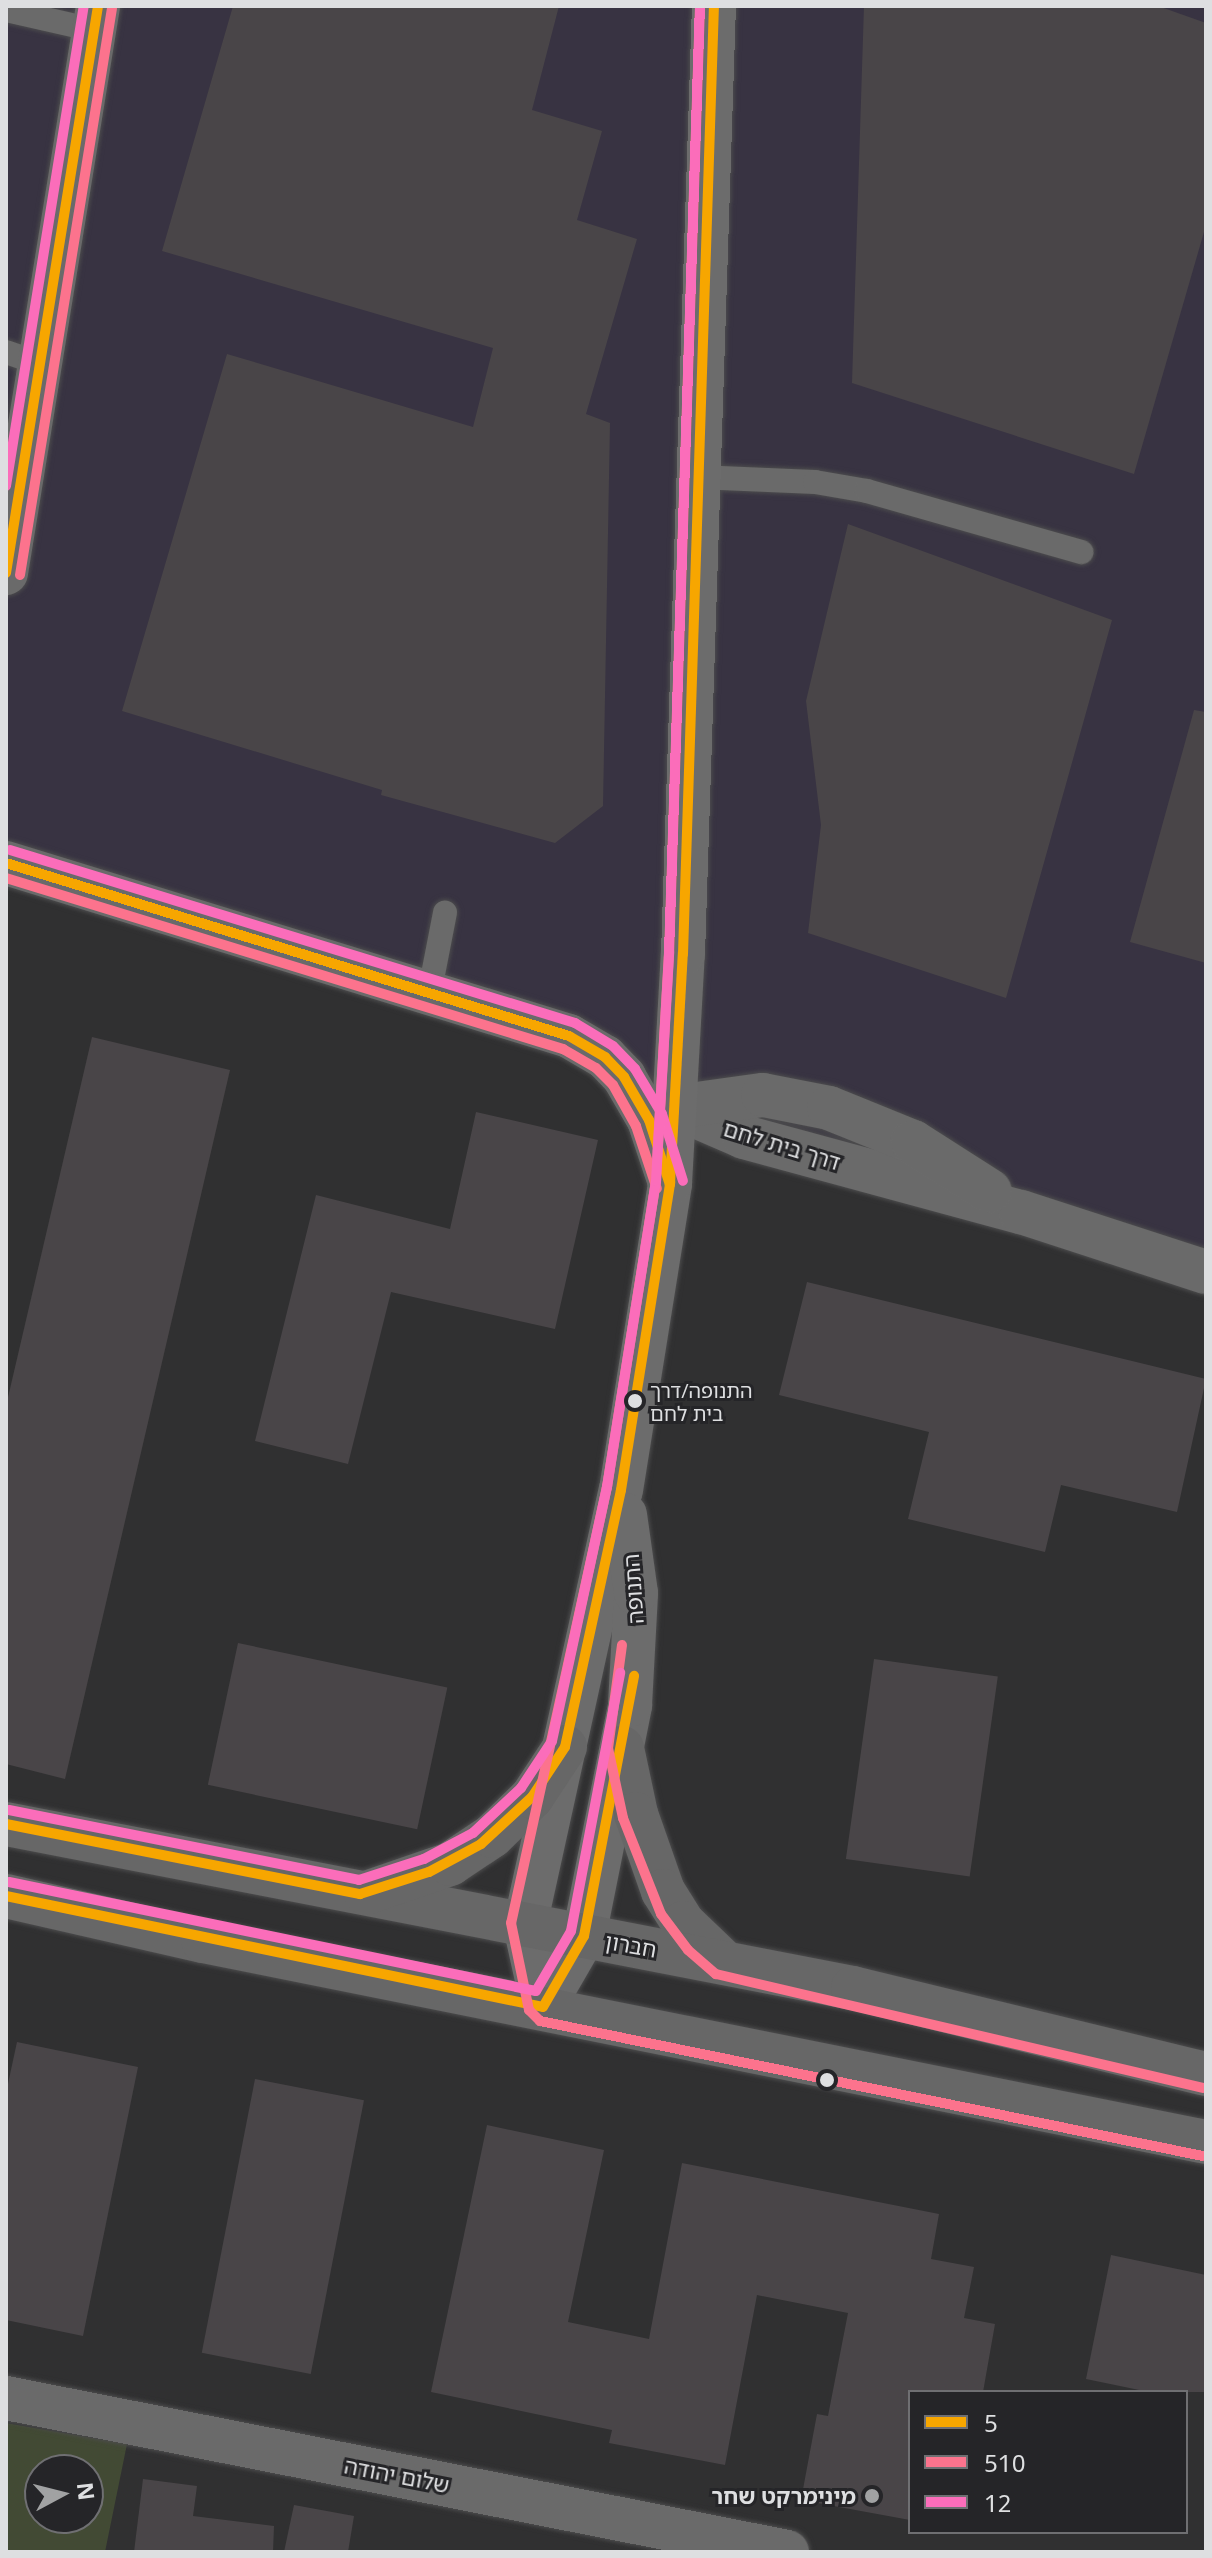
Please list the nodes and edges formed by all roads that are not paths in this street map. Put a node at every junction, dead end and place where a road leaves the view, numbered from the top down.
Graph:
1 (714, 6) edge
2 (6, 10) edge
3 (96, 18) edge
4 (23, 358) edge
5 (697, 477) junction
6 (1081, 552) dead end
7 (6, 573) edge
8 (6, 863) edge
9 (445, 913) dead end
10 (429, 995) junction
11 (675, 1107) junction
12 (670, 1183) junction
13 (1206, 1272) edge
14 (621, 1490) junction
15 (565, 1747) junction
16 (622, 1748) junction
17 (6, 1824) edge
18 (360, 1894) junction
19 (6, 1896) edge
20 (525, 1925) junction
21 (584, 1936) junction
22 (724, 1962) junction
23 (543, 2007) junction
24 (1206, 2074) edge
25 (1206, 2142) edge
26 (6, 2398) edge
27 (787, 2552) edge

1 - 5 street, התנופה
2 - 3 lane
3 - 4 street
4 - 7 street
5 - 6 lane
5 - 11 street, התנופה
8 - 10 street
9 - 10 lane
10 - 12 street
11 - 12 street, התנופה
11 - 13 street, דרך בית לחם
12 - 14 street, התנופה
14 - 15 street, התנופה
14 - 16 street, התנופה
15 - 18 highway
15 - 20 street, התנופה
16 - 21 street, התנופה
16 - 22 highway
17 - 18 highway, חברון
18 - 20 highway, חברון
19 - 23 highway
20 - 21 highway, חברון
20 - 23 street, התנופה
21 - 22 highway, חברון
21 - 23 street, התנופה
22 - 24 highway, חברון
23 - 25 highway
26 - 27 street, שלום יהודה

